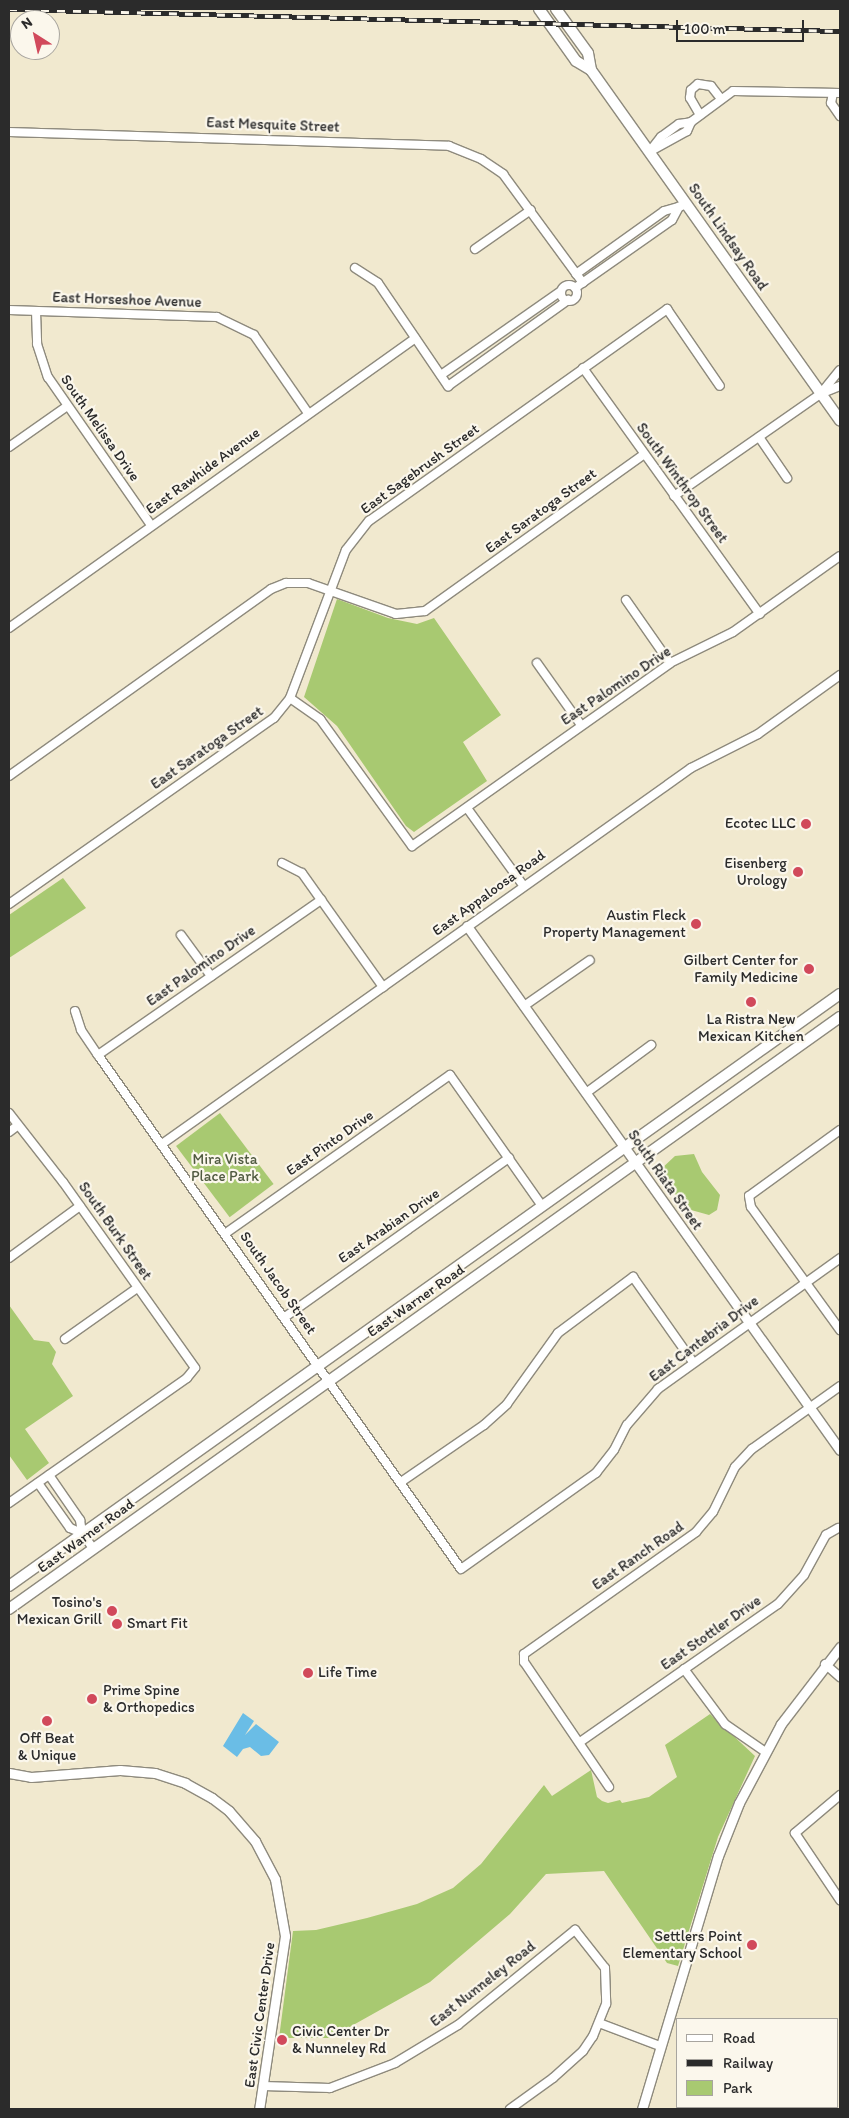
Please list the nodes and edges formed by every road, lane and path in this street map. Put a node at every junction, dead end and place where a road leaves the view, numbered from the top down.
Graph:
1 (540, 9) edge
2 (556, 9) edge
3 (591, 70) junction
4 (837, 93) edge
5 (721, 100) junction
6 (700, 115) junction
7 (840, 116) edge
8 (9, 132) edge
9 (649, 152) junction
10 (682, 205) junction
11 (531, 210) junction
12 (475, 249) dead end
13 (355, 268) dead end
14 (576, 274) junction
15 (583, 283) junction
16 (575, 288) junction
17 (561, 291) junction
18 (568, 300) junction
19 (9, 310) edge
20 (36, 311) junction
21 (522, 318) junction
22 (530, 329) junction
23 (499, 334) junction
24 (415, 338) junction
25 (507, 345) junction
26 (583, 368) junction
27 (840, 370) edge
28 (441, 375) junction
29 (720, 386) dead end
30 (840, 386) edge
31 (820, 394) junction
32 (66, 407) junction
33 (308, 412) junction
34 (840, 421) edge
35 (759, 437) junction
36 (9, 447) edge
37 (644, 454) junction
38 (787, 478) dead end
39 (674, 496) junction
40 (152, 525) junction
41 (840, 556) edge
42 (331, 589) junction
43 (626, 600) dead end
44 (760, 614) junction
45 (9, 628) edge
46 (537, 663) dead end
47 (670, 664) junction
48 (840, 675) edge
49 (290, 698) junction
50 (581, 725) junction
51 (9, 776) edge
52 (467, 808) junction
53 (282, 863) dead end
54 (523, 885) junction
55 (321, 900) junction
56 (9, 904) edge
57 (467, 926) junction
58 (181, 935) dead end
59 (590, 960) dead end
60 (211, 976) junction
61 (383, 987) junction
62 (840, 994) edge
63 (524, 1006) junction
64 (75, 1011) dead end
65 (840, 1017) edge
66 (651, 1045) dead end
67 (98, 1055) junction
68 (586, 1093) junction
69 (9, 1113) edge
70 (17, 1126) junction
71 (840, 1130) edge
72 (9, 1132) edge
73 (162, 1144) junction
74 (625, 1148) junction
75 (509, 1158) junction
76 (636, 1163) junction
77 (80, 1206) junction
78 (542, 1206) junction
79 (226, 1233) junction
80 (9, 1258) edge
81 (840, 1258) edge
82 (805, 1283) junction
83 (137, 1288) junction
84 (285, 1317) junction
85 (749, 1322) junction
86 (840, 1330) edge
87 (65, 1339) dead end
88 (693, 1362) junction
89 (319, 1365) junction
90 (329, 1380) junction
91 (840, 1386) edge
92 (810, 1408) junction
93 (840, 1450) edge
94 (49, 1475) junction
95 (401, 1482) junction
96 (38, 1483) junction
97 (9, 1504) edge
98 (838, 1528) dead end
99 (82, 1533) junction
100 (93, 1548) junction
101 (461, 1569) joint
102 (9, 1586) edge
103 (9, 1609) edge
104 (840, 1647) edge
105 (825, 1664) junction
106 (684, 1669) junction
107 (840, 1677) edge
108 (580, 1742) junction
109 (764, 1752) junction
110 (9, 1773) edge
111 (609, 1787) dead end
112 (840, 1795) edge
113 (840, 1900) edge
114 (599, 2023) junction
115 (660, 2046) junction
116 (263, 2086) junction
117 (259, 2109) edge
118 (510, 2109) edge
119 (642, 2109) edge

1 - 3 main road, South Lindsay Road
2 - 3 main road, South Lindsay Road
3 - 9 main road, South Lindsay Road
4 - 5 street
4 - 7 street
5 - 6 street
5 - 6 street
6 - 9 street
8 - 11 street, East Mesquite Street
9 - 10 main road, South Lindsay Road
10 - 14 street
10 - 15 street
10 - 31 main road, South Lindsay Road
11 - 12 street
11 - 14 street, East Mesquite Street
13 - 24 street
14 - 15 street, East Mesquite Street
15 - 16 street
16 - 17 street
16 - 18 street
17 - 18 street
17 - 21 street
18 - 22 street
19 - 20 street, East Horseshoe Avenue
20 - 32 street, South Melissa Drive
20 - 33 street, East Horseshoe Avenue
21 - 22 street
21 - 23 street
22 - 25 street
23 - 25 street
23 - 28 street
24 - 28 street
24 - 33 street, East Rawhide Avenue
25 - 28 street
26 - 29 street, East Sagebrush Street
26 - 37 street, South Winthrop Street
26 - 42 street, East Sagebrush Street
27 - 31 street
30 - 31 street
31 - 34 main road, South Lindsay Road
31 - 35 street
32 - 36 street
32 - 40 street, South Melissa Drive
33 - 40 street, East Rawhide Avenue
35 - 38 street
35 - 39 street
37 - 39 street, South Winthrop Street
37 - 42 street, East Saratoga Street
39 - 44 street, South Winthrop Street
40 - 45 street, East Rawhide Avenue
41 - 44 street, East Palomino Drive
42 - 49 street, East Saratoga Street
42 - 51 street
43 - 47 street
44 - 47 street, East Palomino Drive
46 - 50 street
47 - 50 street, East Palomino Drive
48 - 54 street, East Appaloosa Road
49 - 52 street, East Palomino Drive
49 - 56 street, East Saratoga Street
50 - 52 street, East Palomino Drive
52 - 54 street
53 - 55 street
54 - 57 street, East Appaloosa Road
55 - 60 street, East Palomino Drive
55 - 61 street
57 - 61 street, East Appaloosa Road
57 - 63 street, South Riata Street
58 - 60 street
59 - 63 street
60 - 67 street, East Palomino Drive
61 - 73 street, East Appaloosa Road
62 - 74 main road, East Warner Road
63 - 68 street, South Riata Street
64 - 67 street, South Jacob Street
65 - 76 main road, East Warner Road
66 - 68 street
67 - 73 street, South Jacob Street
68 - 74 street, South Riata Street
69 - 70 street, South Burk Street
70 - 72 street
70 - 77 street, South Burk Street
71 - 82 street
73 - 79 street, South Jacob Street
74 - 76 street, South Riata Street
74 - 78 main road, East Warner Road
75 - 78 street
75 - 79 street, East Pinto Drive
75 - 84 street, East Arabian Drive
76 - 85 street, South Riata Street
76 - 90 main road, East Warner Road
77 - 80 street
77 - 83 street, South Burk Street
78 - 89 main road, East Warner Road
79 - 84 street, South Jacob Street
81 - 82 street, East Cantebria Drive
82 - 85 street, East Cantebria Drive
82 - 86 street
83 - 87 street
83 - 94 street, South Burk Street
84 - 89 street, South Jacob Street
85 - 88 street, East Cantebria Drive
85 - 92 street, South Riata Street
88 - 95 street
88 - 101 street, East Cantebria Drive
89 - 90 street, South Jacob Street
89 - 99 main road, East Warner Road
90 - 95 street, South Jacob Street
90 - 100 main road, East Warner Road
91 - 92 street, East Ranch Road
92 - 93 street, South Riata Street
92 - 108 street, East Ranch Road
94 - 96 street
94 - 99 street
95 - 101 street, South Jacob Street
96 - 97 street
96 - 99 street
98 - 106 street, East Stottler Drive
99 - 100 street
99 - 102 main road, East Warner Road
100 - 103 main road, East Warner Road
104 - 105 street
105 - 107 street
105 - 109 street
106 - 108 street, East Stottler Drive
106 - 109 street
108 - 111 street
109 - 115 street
110 - 116 street, East Civic Center Drive
112 - 113 street
114 - 115 street
114 - 116 street, East Nunneley Road
114 - 118 street
115 - 119 street
116 - 117 street, East Civic Center Drive

